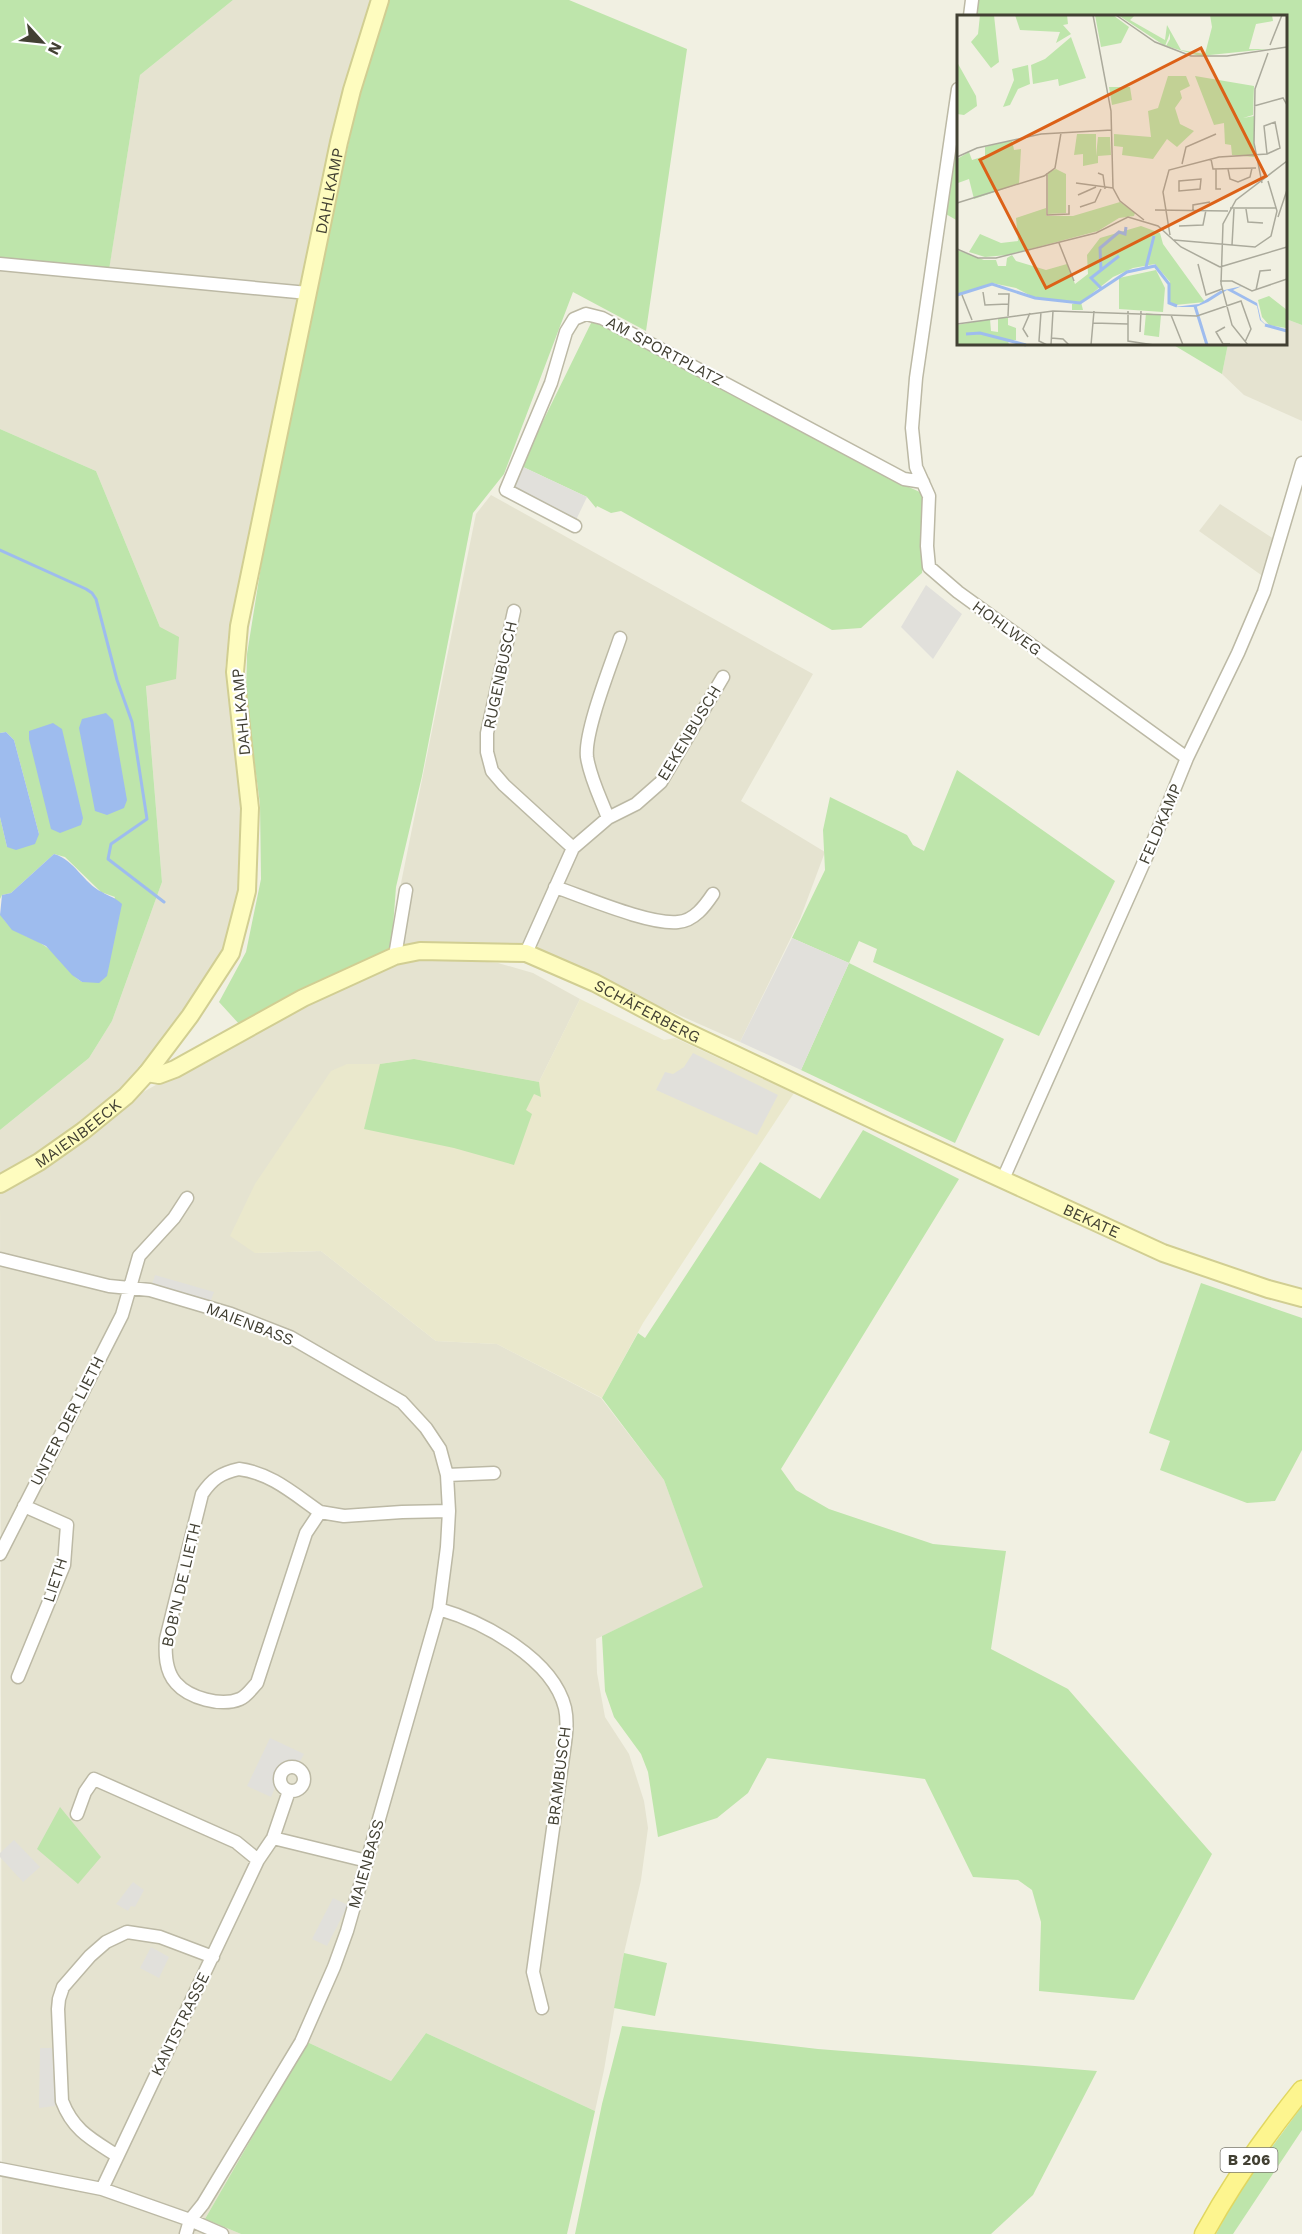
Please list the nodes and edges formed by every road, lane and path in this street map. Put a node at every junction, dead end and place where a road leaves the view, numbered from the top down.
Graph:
1 (380, 0) edge
2 (972, 0) edge
3 (970, 15) edge
4 (957, 96) edge
5 (0, 264) edge
6 (308, 293) junction
7 (1302, 463) edge
8 (923, 482) junction
9 (575, 526) dead end
10 (513, 611) dead end
11 (620, 638) dead end
12 (723, 676) dead end
13 (1187, 758) junction
14 (608, 818) junction
15 (573, 848) junction
16 (555, 887) junction
17 (406, 890) dead end
18 (713, 894) dead end
19 (526, 953) junction
20 (395, 957) junction
21 (147, 1073) junction
22 (886, 1126) joint
23 (1002, 1179) junction
24 (0, 1184) edge
25 (187, 1198) dead end
26 (0, 1259) edge
27 (132, 1287) junction
28 (1302, 1298) edge
29 (494, 1473) dead end
30 (447, 1475) junction
31 (24, 1506) junction
32 (449, 1511) junction
33 (320, 1512) junction
34 (0, 1554) edge
35 (439, 1609) junction
36 (18, 1677) dead end
37 (289, 1791) dead end
38 (77, 1814) dead end
39 (273, 1838) junction
40 (258, 1860) junction
41 (367, 1861) junction
42 (213, 1957) junction
43 (542, 2008) dead end
44 (1302, 2090) edge
45 (116, 2155) junction
46 (0, 2169) edge
47 (102, 2189) junction
48 (190, 2220) junction
49 (186, 2234) edge
50 (222, 2234) edge
51 (1204, 2234) edge

1 - 6 street, DAHLKAMP
2 - 3 street
4 - 8 street, HOHLWEG
5 - 6 street
6 - 21 street, DAHLKAMP
7 - 13 street, FELDKAMP
8 - 9 street, AM SPORTPLATZ
8 - 13 street, HOHLWEG
10 - 15 street, RUGENBUSCH
11 - 14 street
12 - 14 street, EEKENBUSCH
13 - 23 street, FELDKAMP
14 - 15 street, EEKENBUSCH
15 - 16 street, EEKENBUSCH
16 - 18 street
16 - 19 street, EEKENBUSCH
17 - 20 street
19 - 20 street, SCHÄFERBERG
19 - 22 street, SCHÄFERBERG
20 - 21 street, SCHÄFERBERG
21 - 24 street, MAIENBEECK
22 - 23 street, BEKATE
23 - 28 street, BEKATE
25 - 27 street, UNTER DER LIETH
26 - 27 street, MAIENBASS
27 - 30 street, MAIENBASS
27 - 31 street, UNTER DER LIETH
29 - 30 street
30 - 32 street, MAIENBASS
31 - 34 street, UNTER DER LIETH
31 - 36 street, LIETH
32 - 33 street, BOB'N DE LIETH
32 - 35 street, MAIENBASS
33 - 33 street, BOB'N DE LIETH
35 - 41 street, MAIENBASS
35 - 43 street, BRAMBUSCH
37 - 39 street, KANTSTRASSE
38 - 40 street
39 - 40 street, KANTSTRASSE
39 - 41 street
40 - 42 street, KANTSTRASSE
41 - 48 street, MAIENBASS
42 - 45 street, KANTSTRASSE
42 - 45 street
44 - 51 main road, B 206
45 - 47 street, KANTSTRASSE
46 - 47 street
47 - 48 street
48 - 49 street
48 - 50 street

